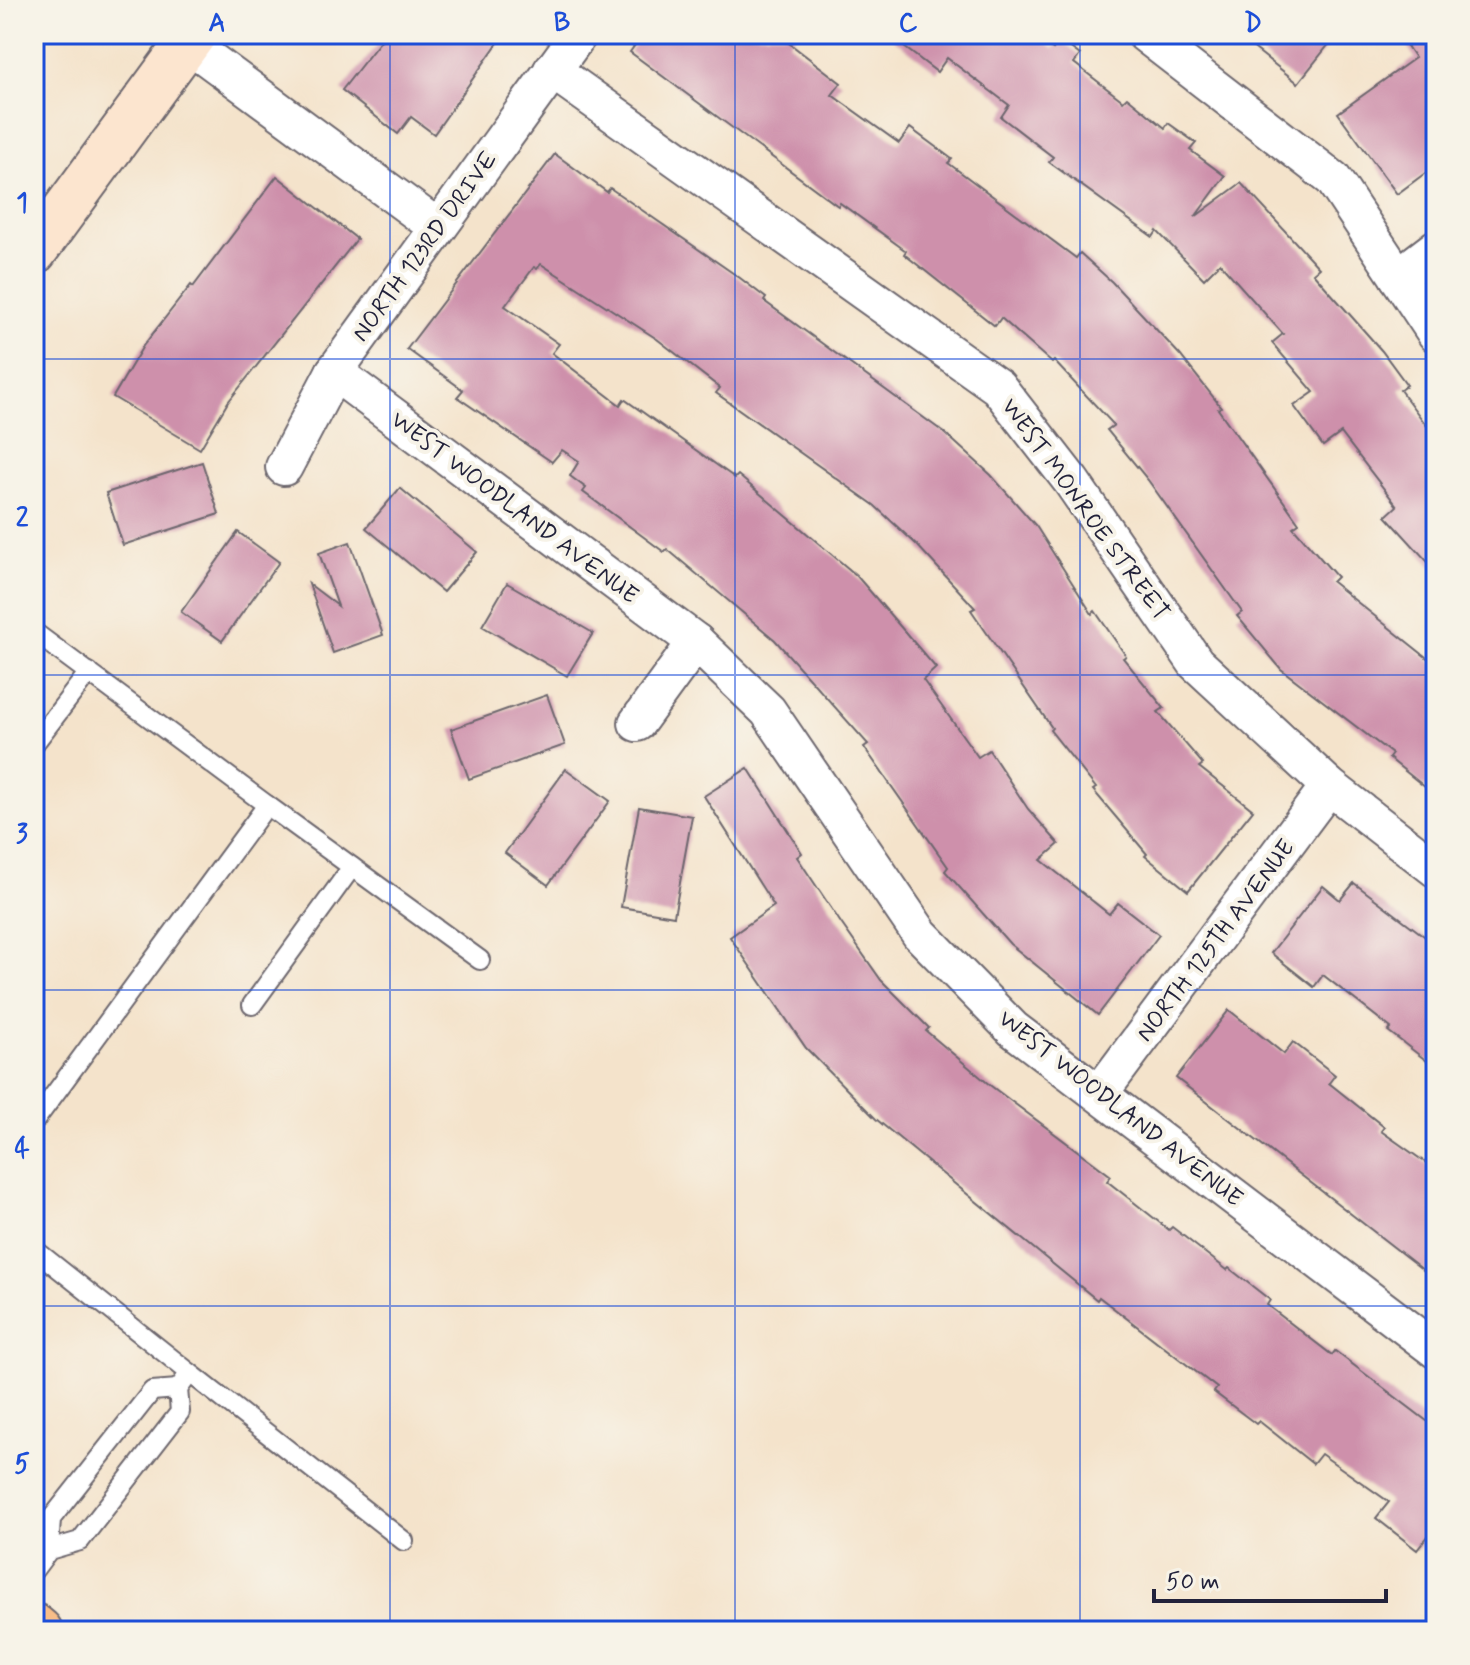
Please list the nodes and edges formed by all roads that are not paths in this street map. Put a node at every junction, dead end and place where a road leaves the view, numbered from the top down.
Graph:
1 (579, 34) edge
2 (1145, 34) edge
3 (190, 39) edge
4 (552, 70) junction
5 (437, 227) junction
6 (1436, 248) edge
7 (34, 252) edge
8 (1398, 277) junction
9 (1436, 334) edge
10 (334, 372) junction
11 (284, 467) dead end
12 (34, 632) edge
13 (696, 642) junction
14 (89, 672) junction
15 (637, 723) dead end
16 (34, 744) edge
17 (1329, 786) junction
18 (267, 805) junction
19 (352, 867) junction
20 (1436, 869) edge
21 (480, 960) dead end
22 (252, 1005) dead end
23 (1100, 1093) junction
24 (34, 1122) edge
25 (34, 1249) edge
26 (1436, 1350) edge
27 (190, 1373) junction
28 (178, 1389) junction
29 (404, 1541) dead end
30 (49, 1550) junction
31 (34, 1570) edge
32 (34, 1626) edge
33 (40, 1631) edge

1 - 4 street, NORTH 123RD DRIVE
2 - 8 street
3 - 5 street
3 - 7 street
4 - 5 street, NORTH 123RD DRIVE
4 - 17 street, WEST MONROE STREET
5 - 10 street, NORTH 123RD DRIVE
6 - 8 street
8 - 9 street
10 - 11 street, NORTH 123RD DRIVE
10 - 13 street, WEST WOODLAND AVENUE
12 - 14 lane
13 - 15 street
13 - 23 street, WEST WOODLAND AVENUE
14 - 16 lane
14 - 18 lane
17 - 20 street, WEST MONROE STREET
17 - 23 street, NORTH 125TH AVENUE
18 - 19 lane
18 - 24 lane
19 - 21 lane
19 - 22 lane
23 - 26 street, WEST WOODLAND AVENUE
25 - 27 lane
27 - 28 lane
27 - 29 lane
28 - 30 lane
28 - 30 lane
30 - 31 lane
32 - 33 main road

